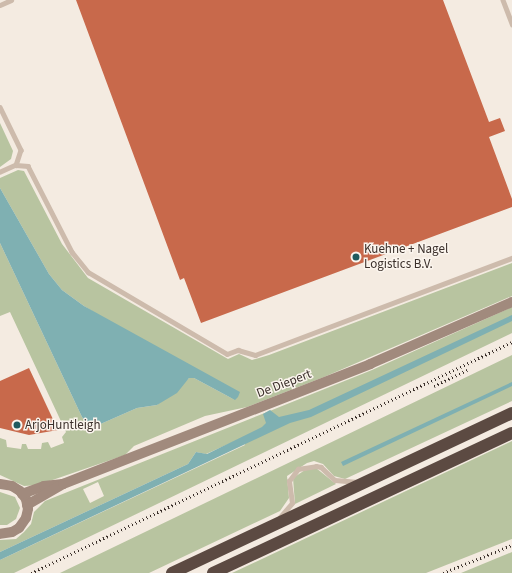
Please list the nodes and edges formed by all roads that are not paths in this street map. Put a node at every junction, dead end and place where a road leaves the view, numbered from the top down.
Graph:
1 (11, 0) edge
2 (503, 0) edge
3 (0, 5) edge
4 (512, 24) edge
5 (0, 107) edge
6 (16, 165) junction
7 (0, 172) edge
8 (512, 258) edge
9 (512, 302) edge
10 (512, 413) edge
11 (512, 433) edge
12 (368, 481) junction
13 (0, 484) edge
14 (63, 484) junction
15 (22, 494) junction
16 (27, 505) junction
17 (271, 526) junction
18 (0, 534) edge
19 (172, 573) edge
20 (213, 573) edge

1 - 3 lane
2 - 4 lane
5 - 6 lane
6 - 7 lane
6 - 8 lane
9 - 14 main road, De Diepert
10 - 12 highway
11 - 20 highway
12 - 17 highway
12 - 17 lane
13 - 15 main road
14 - 15 main road, De Diepert
14 - 16 main road, De Diepert
15 - 16 main road
16 - 18 main road
17 - 19 highway

